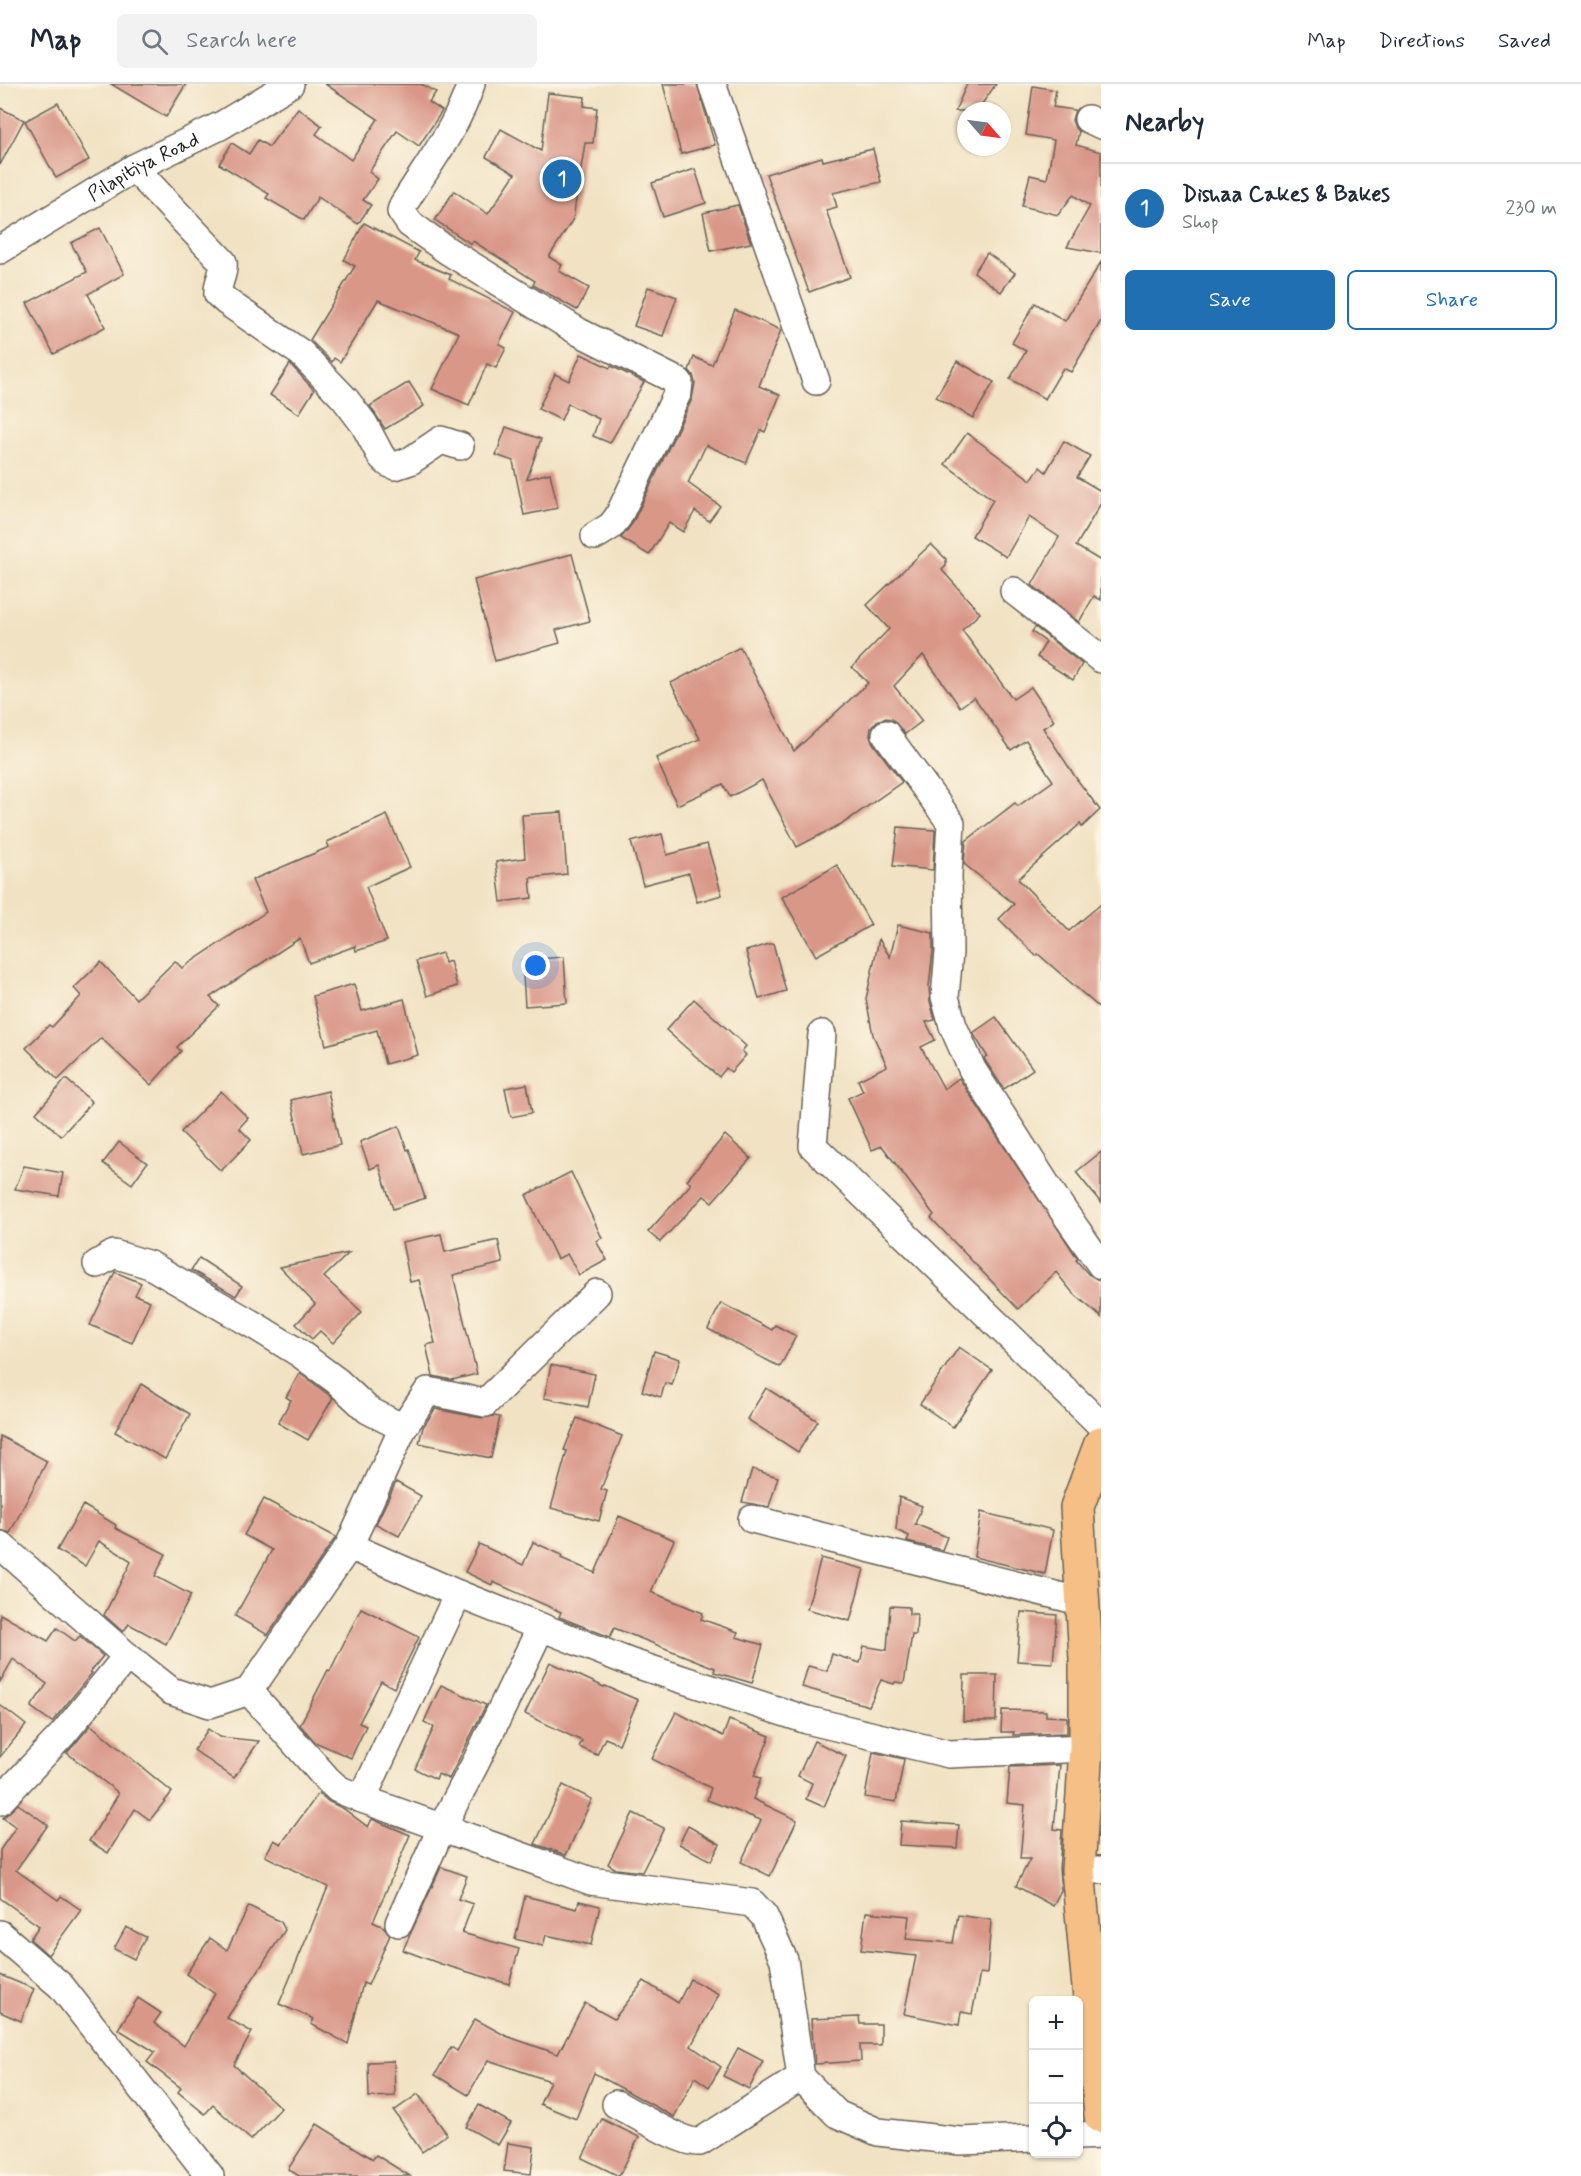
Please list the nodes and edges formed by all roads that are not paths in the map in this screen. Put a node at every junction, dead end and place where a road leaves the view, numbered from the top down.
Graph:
1 (290, 84) edge
2 (471, 84) edge
3 (712, 84) edge
4 (134, 168) junction
5 (0, 250) edge
6 (816, 381) dead end
7 (460, 446) dead end
8 (596, 536) dead end
9 (1014, 591) dead end
10 (1101, 659) edge
11 (886, 734) dead end
12 (822, 1034) dead end
13 (97, 1264) dead end
14 (1101, 1265) edge
15 (597, 1293) dead end
16 (1101, 1425) edge
17 (403, 1428) junction
18 (1101, 1443) edge
19 (752, 1519) dead end
20 (0, 1545) edge
21 (349, 1546) junction
22 (458, 1594) junction
23 (1083, 1602) junction
24 (541, 1627) junction
25 (127, 1656) junction
26 (249, 1691) junction
27 (1086, 1748) junction
28 (362, 1799) junction
29 (0, 1801) edge
30 (442, 1827) junction
31 (1090, 1870) edge
32 (399, 1923) dead end
33 (0, 1934) edge
34 (801, 2077) junction
35 (616, 2104) dead end
36 (1101, 2116) edge
37 (1101, 2135) edge
38 (1083, 2136) edge
39 (1029, 2138) edge
40 (210, 2176) edge

1 - 4 street, Pilapitiya Road
2 - 8 street
3 - 6 street
4 - 5 street, Pilapitiya Road
4 - 7 street
9 - 10 street
11 - 14 street
12 - 16 street
13 - 17 street
15 - 17 street
17 - 21 street
18 - 23 main road
19 - 23 street
20 - 25 street
21 - 22 street
21 - 26 street
22 - 24 street
22 - 28 street
23 - 27 main road
24 - 27 street
24 - 30 street
25 - 26 street
25 - 29 street
26 - 28 street
27 - 31 main road
28 - 30 street
30 - 32 street
30 - 34 street
31 - 36 main road
33 - 40 street
34 - 35 street
34 - 39 street
37 - 38 street

